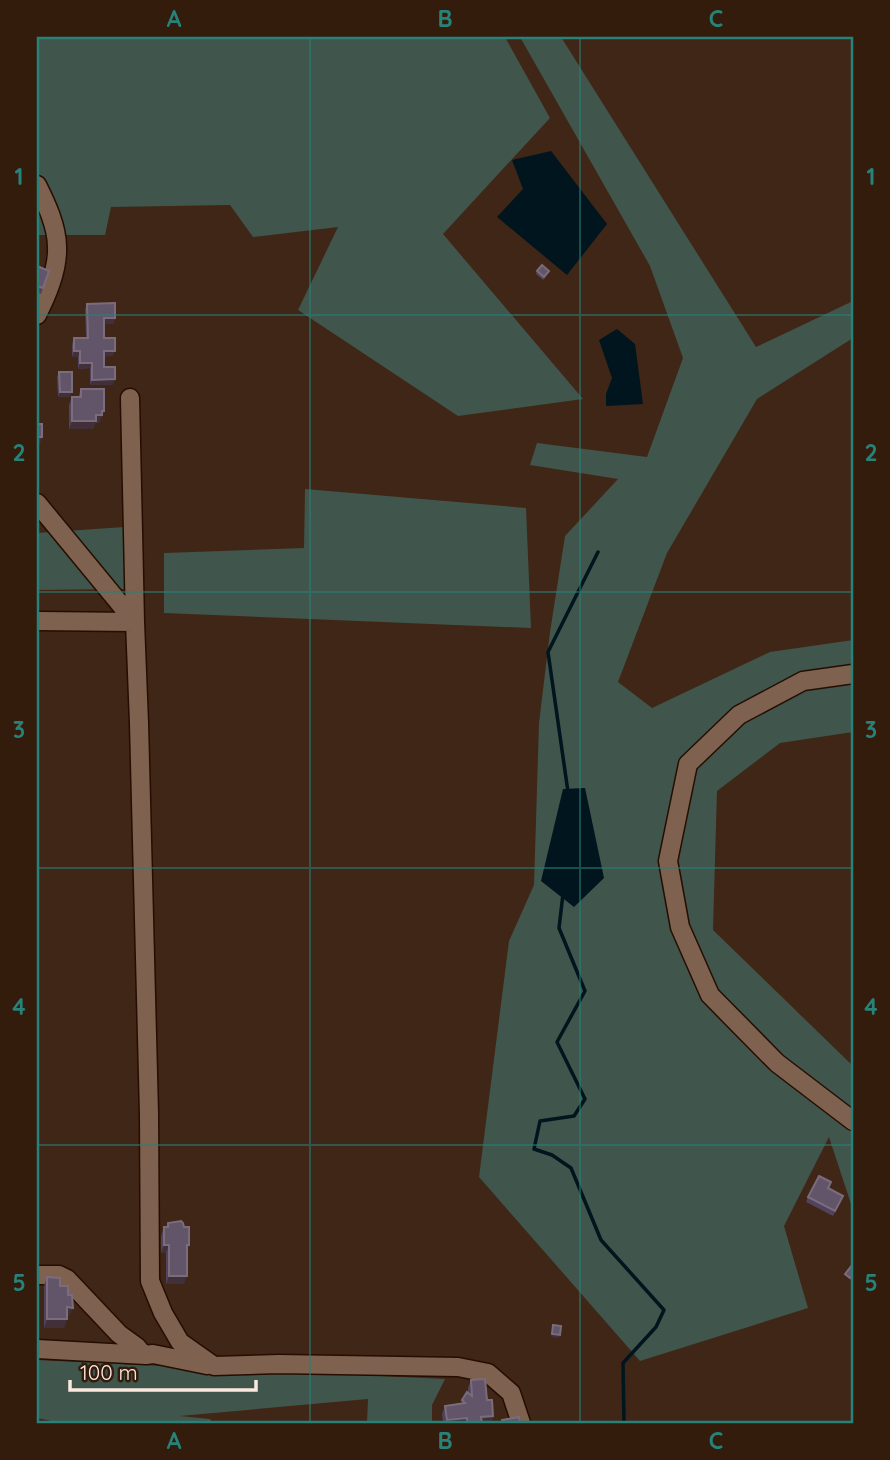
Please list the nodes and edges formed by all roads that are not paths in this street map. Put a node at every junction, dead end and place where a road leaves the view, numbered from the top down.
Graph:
1 (37, 185) edge
2 (37, 315) edge
3 (130, 398) dead end
4 (37, 503) edge
5 (37, 621) edge
6 (135, 622) junction
7 (853, 674) edge
8 (853, 1121) edge
9 (40, 1275) dead end
10 (37, 1349) edge
11 (146, 1354) junction
12 (214, 1366) junction
13 (521, 1423) edge

1 - 2 street
3 - 6 street
4 - 6 street
5 - 6 street
6 - 12 street
7 - 8 street
9 - 11 street
10 - 11 street
11 - 12 street
12 - 13 street

